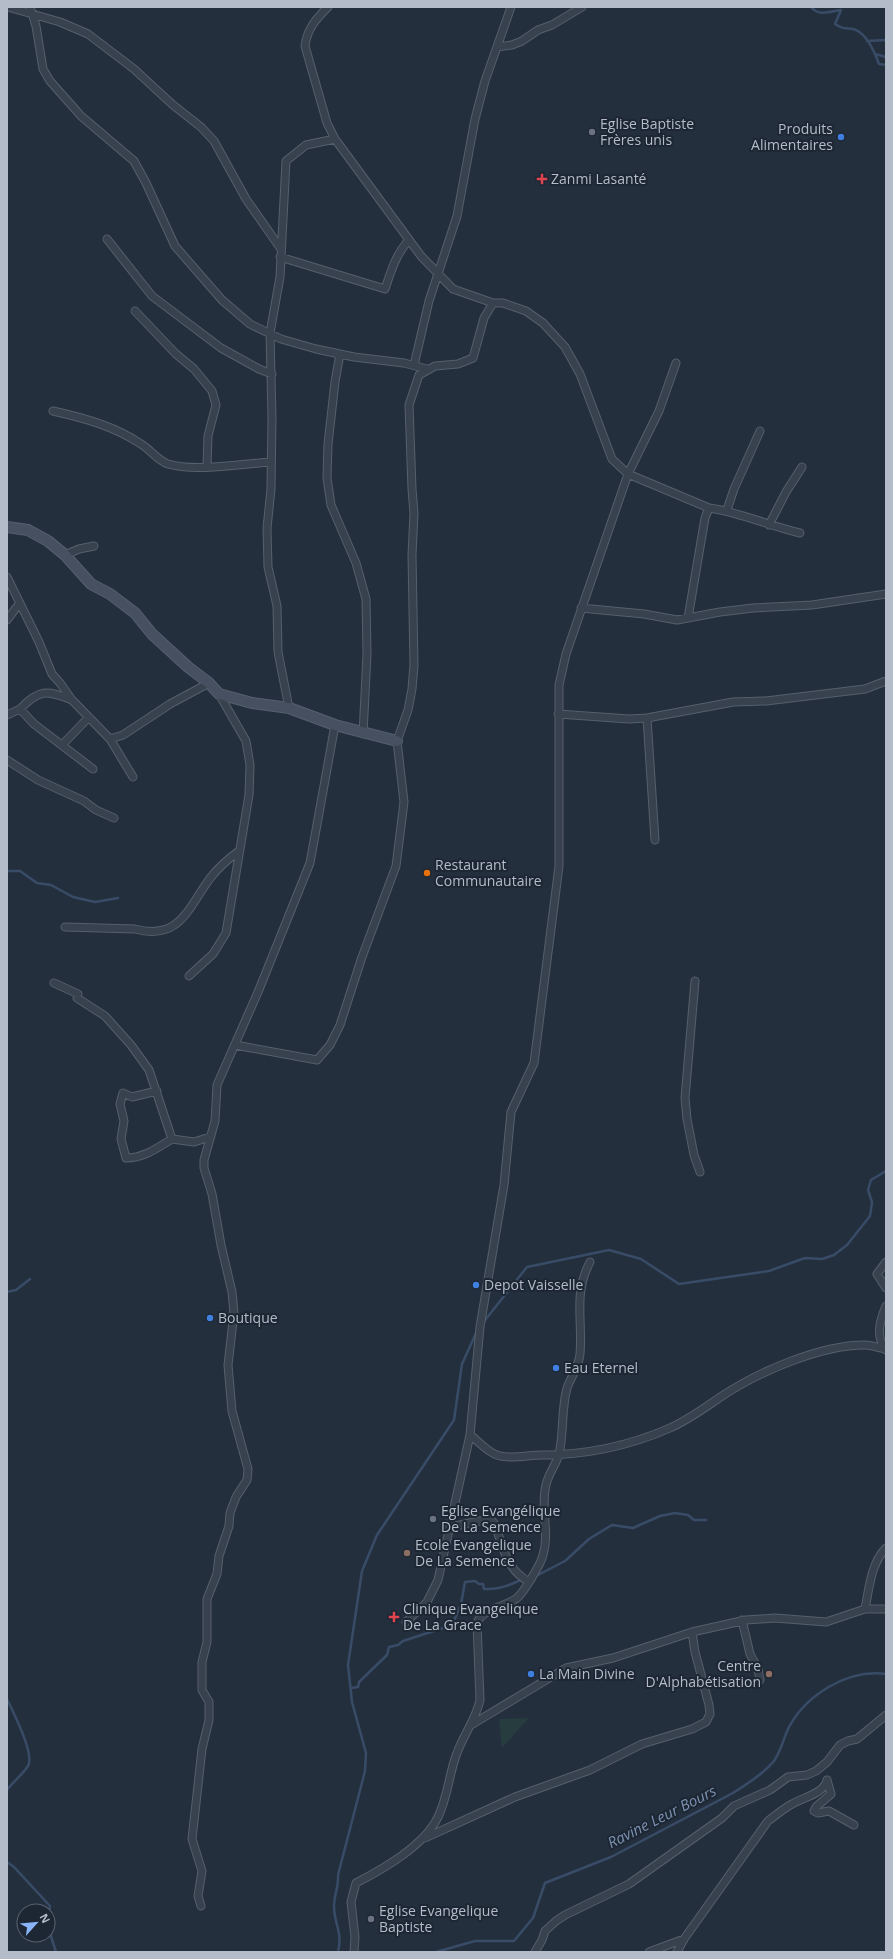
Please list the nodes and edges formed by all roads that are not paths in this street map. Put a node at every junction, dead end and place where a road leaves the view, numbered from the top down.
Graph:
1 (8, 7) edge
2 (328, 7) edge
3 (511, 7) edge
4 (582, 7) edge
5 (30, 10) edge
6 (497, 47) junction
7 (334, 139) junction
8 (107, 238) dead end
9 (409, 240) junction
10 (280, 253) junction
11 (437, 274) junction
12 (493, 303) junction
13 (135, 311) dead end
14 (270, 333) junction
15 (340, 354) junction
16 (676, 363) dead end
17 (414, 365) junction
18 (427, 369) junction
19 (272, 374) junction
20 (53, 411) dead end
21 (760, 431) dead end
22 (271, 462) junction
23 (207, 466) junction
24 (802, 467) dead end
25 (628, 474) junction
26 (709, 508) junction
27 (727, 510) junction
28 (769, 525) junction
29 (7, 527) edge
30 (800, 533) dead end
31 (94, 546) dead end
32 (65, 555) junction
33 (7, 578) edge
34 (886, 594) edge
35 (19, 604) junction
36 (581, 608) junction
37 (688, 618) junction
38 (7, 620) edge
39 (886, 681) edge
40 (209, 682) junction
41 (218, 694) junction
42 (72, 700) junction
43 (289, 708) junction
44 (20, 709) junction
45 (558, 714) junction
46 (7, 715) edge
47 (88, 718) junction
48 (647, 718) junction
49 (335, 725) junction
50 (363, 734) junction
51 (110, 739) junction
52 (397, 741) junction
53 (63, 744) junction
54 (7, 760) edge
55 (93, 769) dead end
56 (133, 777) dead end
57 (114, 818) dead end
58 (655, 840) dead end
59 (238, 851) junction
60 (65, 927) dead end
61 (189, 976) dead end
62 (695, 982) dead end
63 (54, 983) dead end
64 (235, 1045) junction
65 (157, 1091) junction
66 (210, 1137) junction
67 (172, 1139) junction
68 (700, 1172) dead end
69 (590, 1262) dead end
70 (886, 1262) edge
71 (886, 1288) edge
72 (886, 1306) edge
73 (886, 1350) edge
74 (470, 1434) junction
75 (558, 1455) junction
76 (450, 1527) junction
77 (886, 1548) edge
78 (524, 1579) junction
79 (864, 1609) junction
80 (886, 1609) edge
81 (742, 1620) junction
82 (406, 1622) dead end
83 (692, 1632) junction
84 (760, 1680) dead end
85 (886, 1715) edge
86 (471, 1725) junction
87 (854, 1825) dead end
88 (419, 1840) junction
89 (201, 1906) dead end
90 (684, 1939) junction
91 (354, 1952) edge
92 (535, 1952) edge
93 (649, 1952) edge
94 (677, 1952) edge

1 - 5 street
2 - 7 street
3 - 6 street
4 - 6 street
5 - 10 street
5 - 14 street
6 - 11 street
7 - 9 street
7 - 10 street
8 - 19 street
9 - 10 street
9 - 11 street
10 - 14 street
11 - 12 street
11 - 17 street
12 - 18 street
12 - 25 street
13 - 23 street
14 - 15 street
14 - 19 street
15 - 17 street
15 - 50 street
16 - 25 street
17 - 18 street
18 - 52 street
19 - 22 street
20 - 23 street
21 - 27 street
22 - 23 street
22 - 43 street
24 - 28 street
25 - 26 street
25 - 36 street
26 - 27 street
26 - 37 street
27 - 28 street
28 - 30 street
29 - 32 street
31 - 32 street
32 - 40 street
33 - 35 street
34 - 37 street
35 - 38 street
35 - 42 street
36 - 37 street
36 - 45 street
39 - 48 street
40 - 41 street
40 - 51 street
41 - 43 street
41 - 59 street
42 - 44 street
42 - 47 street
43 - 49 street
44 - 46 street
44 - 53 street
45 - 48 street
45 - 74 street
47 - 51 street
47 - 53 street
48 - 58 street
49 - 50 street
49 - 64 street
50 - 52 street
51 - 56 street
52 - 64 street
53 - 55 street
54 - 57 street
59 - 60 street
59 - 61 street
62 - 68 street
63 - 65 street
64 - 66 street
65 - 67 street
65 - 67 street
66 - 67 street
66 - 89 street
69 - 75 street
70 - 71 street
72 - 73 street
73 - 75 street
74 - 75 street
74 - 76 street
75 - 78 street
76 - 78 street
76 - 82 street
77 - 79 street
78 - 86 street
79 - 80 street
79 - 81 street
81 - 83 street
81 - 84 street
83 - 86 street
83 - 88 street
85 - 92 street
86 - 88 street
87 - 90 street
88 - 91 street
90 - 93 street
90 - 94 street

